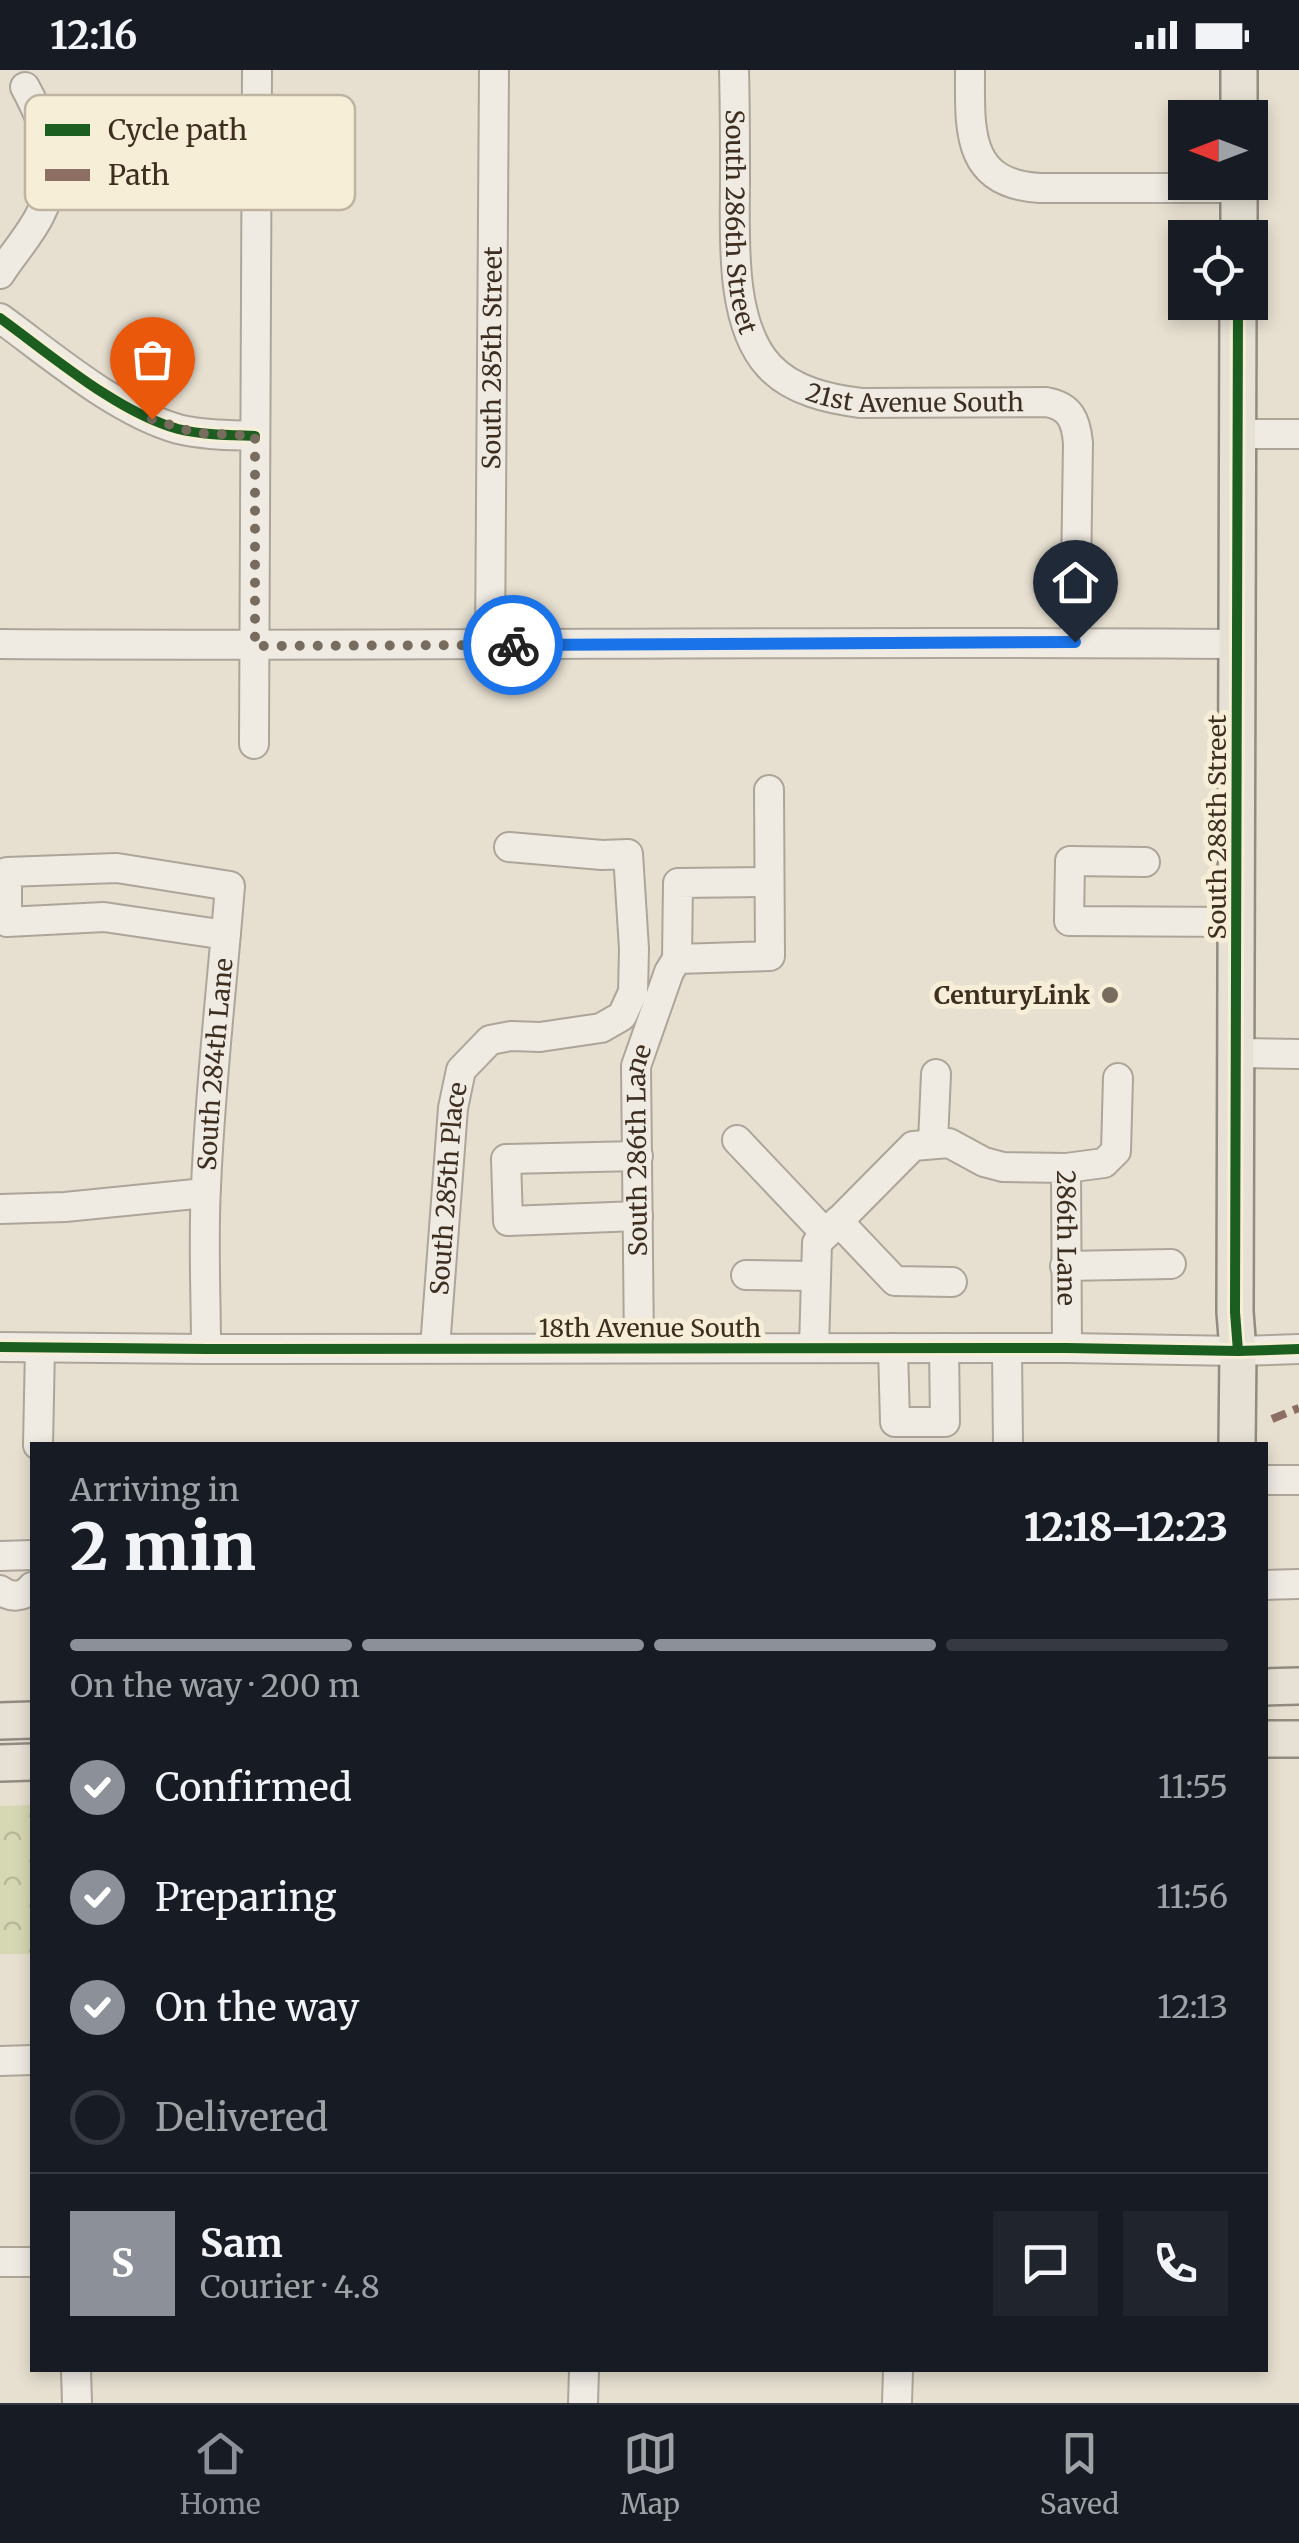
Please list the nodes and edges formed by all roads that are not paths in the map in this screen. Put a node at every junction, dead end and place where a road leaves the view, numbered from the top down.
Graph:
1 (257, 70) edge
2 (494, 70) edge
3 (734, 70) edge
4 (970, 70) edge
5 (1239, 70) edge
6 (25, 87) dead end
7 (29, 95) edge
8 (257, 95) edge
9 (1239, 100) edge
10 (1168, 186) edge
11 (42, 210) edge
12 (256, 210) edge
13 (0, 274) edge
14 (0, 318) edge
15 (1238, 320) edge
16 (772, 368) joint
17 (1238, 434) junction
18 (1299, 434) edge
19 (255, 436) junction
20 (1075, 642) junction
21 (0, 644) edge
22 (1238, 644) junction
23 (255, 646) junction
24 (490, 646) junction
25 (254, 744) dead end
26 (769, 790) dead end
27 (509, 847) dead end
28 (1145, 862) dead end
29 (770, 882) junction
30 (1237, 922) junction
31 (226, 934) junction
32 (677, 959) junction
33 (1237, 1054) junction
34 (1299, 1054) edge
35 (936, 1074) dead end
36 (1118, 1078) dead end
37 (738, 1140) dead end
38 (934, 1142) junction
39 (638, 1156) junction
40 (1066, 1168) junction
41 (206, 1193) junction
42 (0, 1209) edge
43 (638, 1216) junction
44 (832, 1227) junction
45 (1171, 1264) dead end
46 (1065, 1266) junction
47 (746, 1275) dead end
48 (816, 1276) junction
49 (952, 1282) dead end
50 (0, 1347) edge
51 (40, 1348) junction
52 (435, 1348) junction
53 (639, 1348) junction
54 (814, 1348) junction
55 (893, 1348) junction
56 (944, 1348) junction
57 (1007, 1348) junction
58 (1067, 1348) junction
59 (1299, 1349) edge
60 (206, 1350) junction
61 (1238, 1352) junction
62 (946, 1433) edge
63 (38, 1442) edge
64 (1008, 1442) edge
65 (1237, 1442) edge
66 (1268, 1480) edge
67 (1299, 1480) edge
68 (30, 1555) edge
69 (0, 1556) edge
70 (1268, 1584) edge
71 (1299, 1584) edge
72 (30, 1589) edge
73 (0, 1590) edge
74 (1299, 1686) edge
75 (1268, 1687) edge
76 (0, 1720) edge
77 (30, 1720) edge
78 (1299, 1739) edge
79 (1268, 1740) edge
80 (30, 1762) edge
81 (0, 1763) edge
82 (30, 2060) edge
83 (0, 2061) edge
84 (0, 2262) edge
85 (30, 2262) edge
86 (76, 2372) edge
87 (584, 2372) edge
88 (898, 2372) edge
89 (77, 2403) edge
90 (583, 2403) edge
91 (898, 2403) edge

1 - 8 street
2 - 24 street, South 285th Street
3 - 16 street, South 286th Street
4 - 10 street
5 - 9 main road
6 - 7 street
11 - 13 street
12 - 19 street
14 - 19 street
15 - 17 main road, South 288th Street
16 - 20 street, 21st Avenue South
17 - 18 street
17 - 22 main road, South 288th Street
19 - 23 street
20 - 22 street
20 - 24 street
21 - 23 street
22 - 30 main road, South 288th Street
23 - 24 street
23 - 25 street
26 - 29 street
27 - 52 street, South 285th Place
28 - 30 street
29 - 32 street
29 - 32 street, South 286th Lane
30 - 33 main road, South 288th Street
31 - 31 street, South 284th Lane
31 - 41 street, South 284th Lane
32 - 39 street, South 286th Lane
33 - 34 street
33 - 61 main road, South 288th Street
35 - 38 street
36 - 40 street
37 - 44 street
38 - 40 street, 286th Lane
38 - 44 street
39 - 43 street, South 286th Lane
39 - 43 street
40 - 46 street, 286th Lane
41 - 42 street, South 284th Lane
41 - 60 street, South 284th Lane
43 - 53 street, South 286th Lane
44 - 48 street
44 - 49 street
45 - 46 street
46 - 58 street, 286th Lane
47 - 48 street
48 - 54 street
50 - 51 street, 18th Avenue South
51 - 60 street, 18th Avenue South
51 - 63 street
52 - 53 street, 18th Avenue South
52 - 60 street, 18th Avenue South
53 - 54 street, 18th Avenue South
54 - 55 street, 18th Avenue South
55 - 56 street, 18th Avenue South
55 - 62 street
56 - 57 street, 18th Avenue South
56 - 62 street
57 - 58 street, 18th Avenue South
57 - 64 street
58 - 61 street, 18th Avenue South
59 - 61 street, 18th Avenue South
61 - 65 main road, South 288th Street
66 - 67 street
68 - 69 street
70 - 71 street
72 - 73 street
74 - 75 main road
76 - 77 main road
78 - 79 main road
80 - 81 main road
82 - 83 street
84 - 85 street
86 - 89 street
87 - 90 street
88 - 91 street

